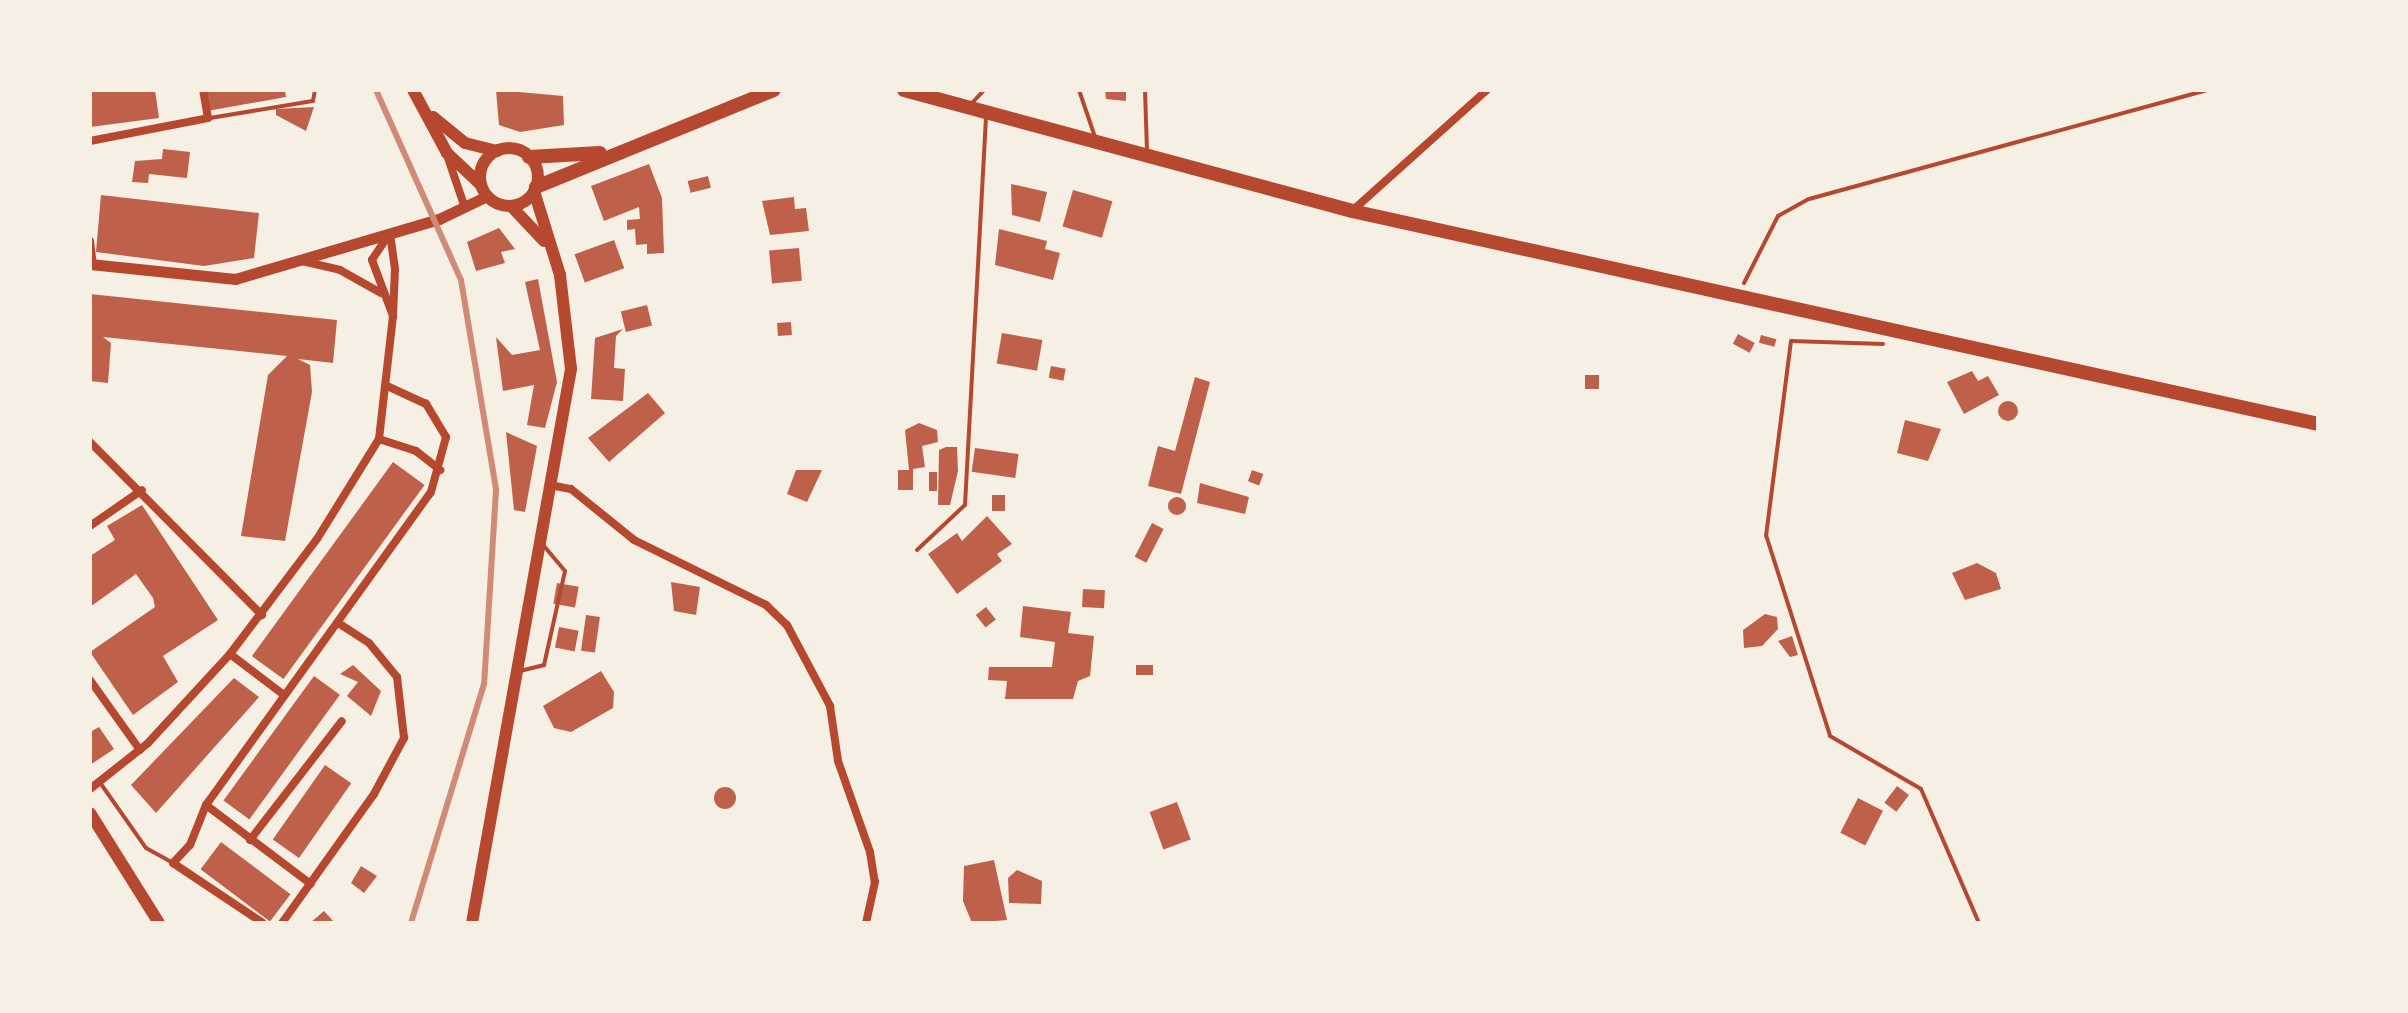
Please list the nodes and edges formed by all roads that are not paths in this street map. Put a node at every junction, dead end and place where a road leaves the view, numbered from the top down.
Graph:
1 (203, 90) edge
2 (315, 90) edge
3 (413, 90) edge
4 (774, 90) edge
5 (904, 90) edge
6 (984, 90) edge
7 (1079, 90) edge
8 (1145, 90) edge
9 (1487, 90) edge
10 (969, 107) junction
11 (425, 109) junction
12 (987, 111) junction
13 (208, 118) junction
14 (90, 141) edge
15 (1096, 143) junction
16 (497, 151) junction
17 (612, 151) junction
18 (447, 153) junction
19 (529, 157) junction
20 (1147, 158) junction
21 (535, 189) junction
22 (484, 191) junction
23 (511, 206) junction
24 (465, 208) junction
25 (1352, 211) junction
26 (390, 233) junction
27 (90, 241) edge
28 (548, 247) junction
29 (301, 261) junction
30 (92, 264) edge
31 (382, 294) junction
32 (393, 316) junction
33 (385, 385) junction
34 (2318, 424) edge
35 (379, 439) junction
36 (90, 442) edge
37 (440, 470) junction
38 (555, 486) junction
39 (142, 490) junction
40 (90, 526) edge
41 (544, 546) junction
42 (917, 550) dead end
43 (262, 615) junction
44 (340, 624) junction
45 (230, 654) junction
46 (520, 671) junction
47 (90, 680) edge
48 (284, 695) junction
49 (342, 721) dead end
50 (140, 750) junction
51 (101, 784) junction
52 (90, 789) edge
53 (206, 805) junction
54 (90, 813) edge
55 (250, 840) junction
56 (173, 863) junction
57 (311, 884) junction
58 (159, 923) edge
59 (263, 923) edge
60 (282, 923) edge
61 (472, 923) edge
62 (866, 923) edge

1 - 13 street
2 - 13 lane
3 - 11 main road
4 - 17 main road
5 - 10 main road
6 - 10 lane
7 - 15 lane
8 - 20 lane
9 - 25 street
10 - 12 main road
11 - 16 main road
11 - 18 main road
12 - 15 main road
12 - 42 lane
13 - 14 street
15 - 20 main road
16 - 19 main road
16 - 22 main road
17 - 19 main road
17 - 21 main road
18 - 22 main road
18 - 24 street
19 - 21 main road
20 - 25 main road
21 - 23 main road
21 - 28 main road
22 - 23 main road
22 - 24 street
23 - 28 main road
24 - 26 street
25 - 34 main road
26 - 29 street
26 - 31 street
26 - 32 street
27 - 30 street
28 - 38 main road
29 - 30 street
29 - 31 street
31 - 32 street
32 - 33 street
33 - 35 street
33 - 37 street
35 - 37 street
35 - 43 street
36 - 39 street
37 - 44 street
38 - 41 main road
38 - 62 street
39 - 40 street
39 - 43 street
41 - 46 main road
41 - 46 lane
43 - 45 street
44 - 48 street
44 - 57 street
45 - 48 street
45 - 50 street
46 - 61 main road
47 - 50 street
48 - 53 street
49 - 55 street
50 - 51 street
51 - 52 street
51 - 56 lane
53 - 55 street
53 - 56 street
54 - 58 main road
55 - 57 street
56 - 59 street
57 - 60 street

